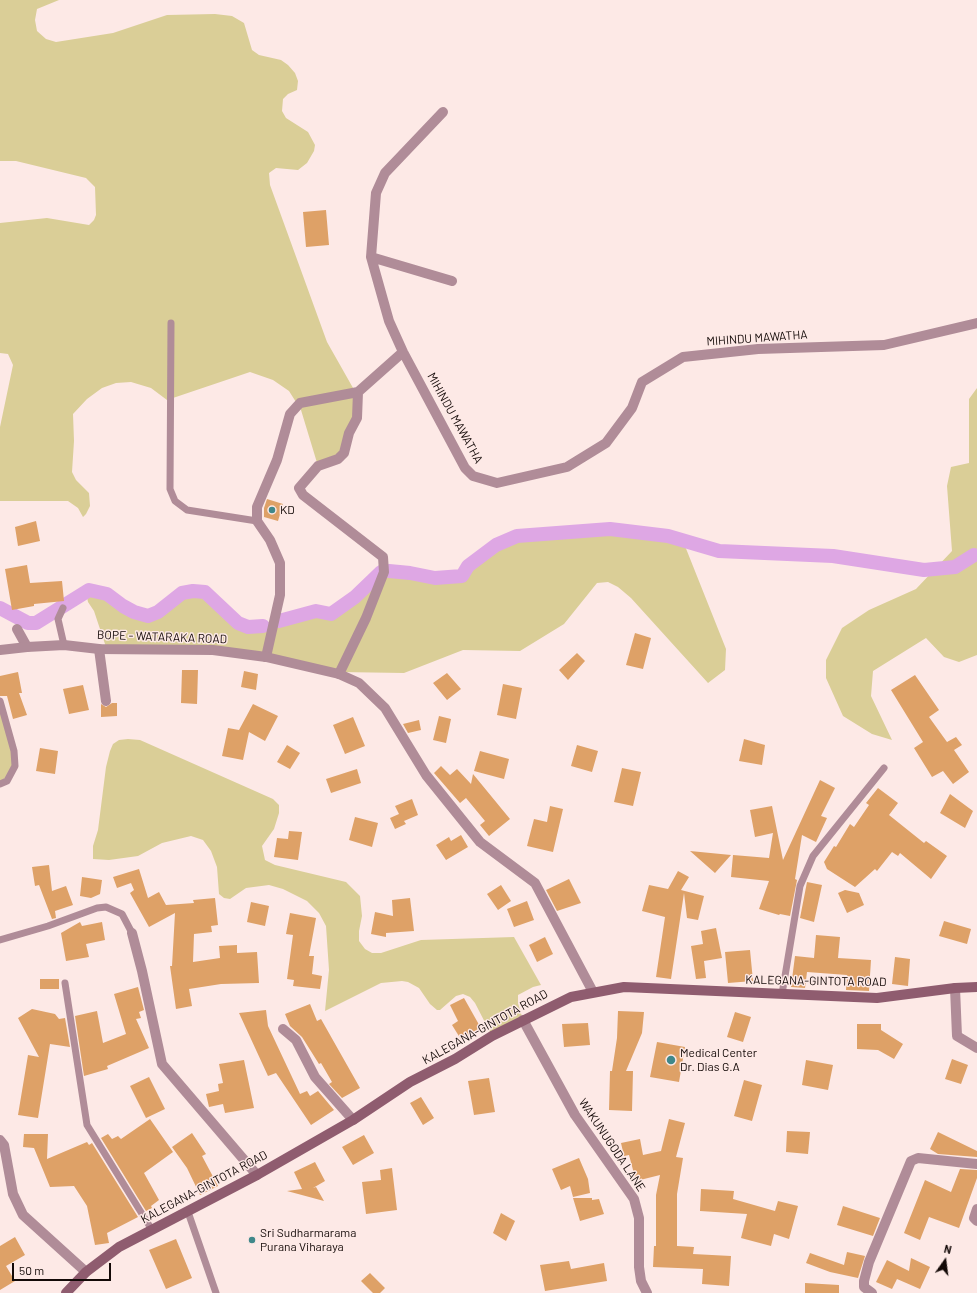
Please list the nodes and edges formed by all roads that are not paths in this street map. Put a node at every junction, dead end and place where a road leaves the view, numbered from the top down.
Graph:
1 (443, 112) dead end
2 (371, 257) junction
3 (452, 281) dead end
4 (171, 323) dead end
5 (977, 324) edge
6 (404, 352) junction
7 (358, 392) junction
8 (257, 521) junction
9 (63, 608) dead end
10 (17, 629) dead end
11 (64, 645) junction
12 (27, 647) junction
13 (99, 649) junction
14 (0, 650) edge
15 (266, 657) junction
16 (339, 674) junction
17 (0, 701) edge
18 (106, 701) dead end
19 (884, 768) dead end
20 (0, 784) edge
21 (132, 932) joint
22 (0, 940) edge
23 (65, 983) dead end
24 (977, 987) edge
25 (955, 988) junction
26 (592, 992) junction
27 (782, 994) junction
28 (523, 1020) junction
29 (283, 1029) dead end
30 (977, 1048) edge
31 (353, 1120) junction
32 (0, 1140) edge
33 (977, 1164) edge
34 (257, 1176) junction
35 (977, 1209) edge
36 (188, 1212) junction
37 (977, 1221) edge
38 (152, 1230) junction
39 (86, 1272) junction
40 (66, 1293) edge
41 (216, 1293) edge
42 (647, 1293) edge
43 (872, 1293) edge

1 - 2 street, MIHINDU MAWATHA
2 - 3 street
2 - 6 street, MIHINDU MAWATHA
4 - 8 lane
5 - 6 street, MIHINDU MAWATHA
6 - 7 street
7 - 8 street
7 - 16 street
8 - 15 street
9 - 11 lane
10 - 12 street
11 - 12 street, BOPE - WATARAKA ROAD
11 - 13 street, BOPE - WATARAKA ROAD
12 - 14 street, BOPE - WATARAKA ROAD
13 - 15 street, BOPE - WATARAKA ROAD
13 - 18 street
15 - 16 street, BOPE - WATARAKA ROAD
16 - 26 street, BOPE - WATARAKA ROAD
17 - 20 lane
19 - 27 lane
21 - 22 lane
21 - 34 street
23 - 38 lane
24 - 25 main road, KALEGANA-GINTOTA ROAD
25 - 27 main road, KALEGANA-GINTOTA ROAD
25 - 30 street
26 - 27 main road, KALEGANA-GINTOTA ROAD
26 - 28 main road, KALEGANA-GINTOTA ROAD
28 - 31 main road, KALEGANA-GINTOTA ROAD
28 - 42 street, WAKUNUGODA LANE
29 - 31 street
31 - 34 main road, KALEGANA-GINTOTA ROAD
32 - 39 street
33 - 43 street
34 - 36 main road, KALEGANA-GINTOTA ROAD
35 - 37 street
36 - 38 main road, KALEGANA-GINTOTA ROAD
36 - 41 lane
38 - 39 main road, KALEGANA-GINTOTA ROAD
39 - 40 main road, KALEGANA-GINTOTA ROAD

